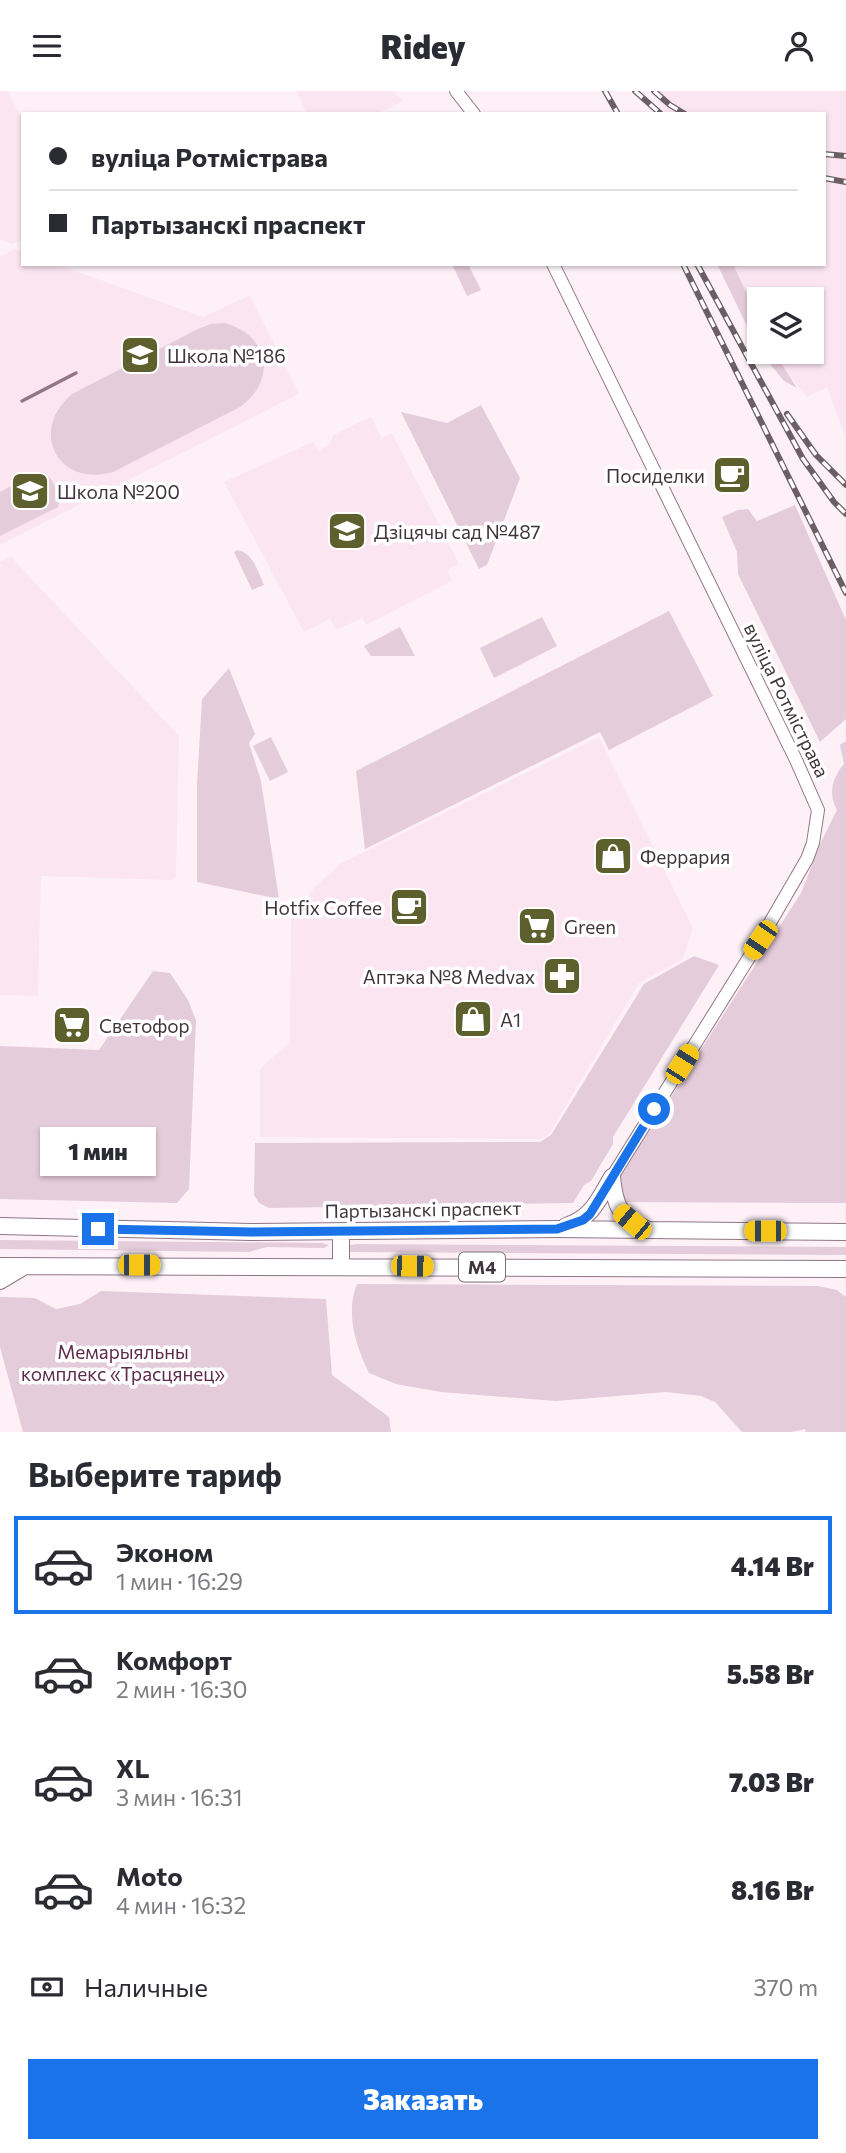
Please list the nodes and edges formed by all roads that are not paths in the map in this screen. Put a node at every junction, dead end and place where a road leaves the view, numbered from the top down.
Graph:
1 (456, 91) edge
2 (472, 112) edge
3 (554, 266) edge
4 (612, 1177) junction
5 (0, 1226) edge
6 (557, 1229) junction
7 (648, 1230) junction
8 (341, 1231) junction
9 (846, 1232) edge
10 (0, 1266) edge
11 (25, 1266) junction
12 (341, 1266) junction
13 (846, 1269) edge
14 (0, 1281) edge

1 - 2 street
3 - 4 street, вуліца Ротмістрава
4 - 6 highway
4 - 7 highway
5 - 8 highway, Партызанскі праспект / М4
6 - 7 highway, Партызанскі праспект / М4
6 - 8 highway, Партызанскі праспект / М4
7 - 9 highway, Партызанскі праспект / М4
8 - 12 highway
10 - 11 highway, М4
11 - 12 highway, М4
11 - 14 highway
12 - 13 highway, М4

